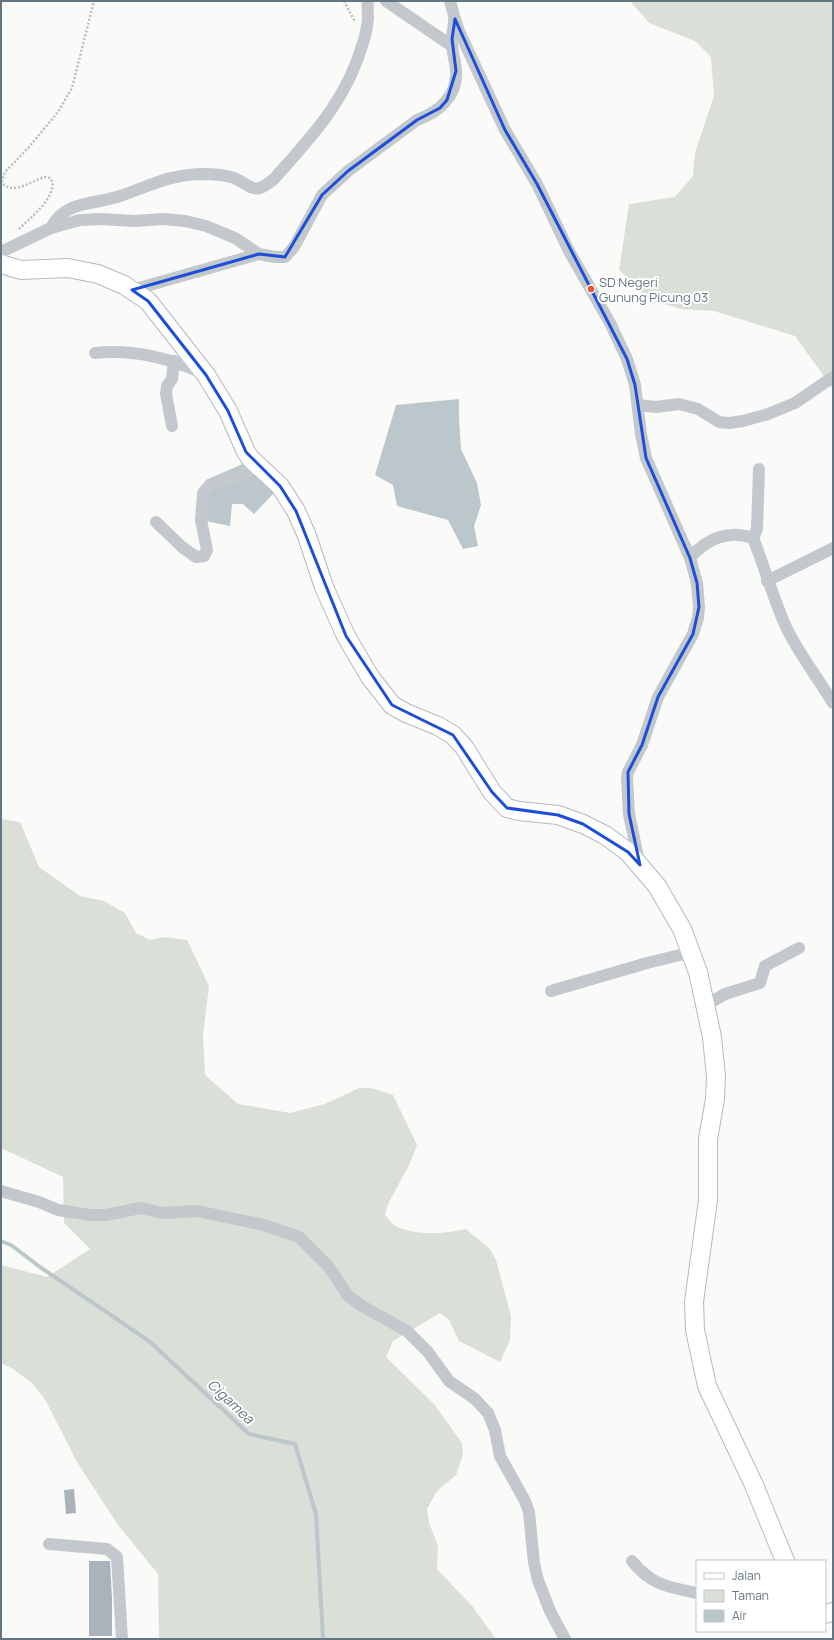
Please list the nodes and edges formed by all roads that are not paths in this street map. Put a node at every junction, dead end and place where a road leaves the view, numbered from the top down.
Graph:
1 (368, 1) edge
2 (386, 1) edge
3 (450, 1) edge
4 (455, 19) junction
5 (452, 46) junction
6 (51, 228) junction
7 (1, 252) edge
8 (259, 254) junction
9 (1, 264) edge
10 (132, 290) junction
11 (96, 353) dead end
12 (174, 361) junction
13 (206, 374) junction
14 (833, 377) edge
15 (638, 405) junction
16 (172, 426) dead end
17 (258, 466) junction
18 (759, 469) dead end
19 (156, 522) dead end
20 (752, 538) junction
21 (833, 548) edge
22 (690, 558) junction
23 (767, 581) junction
24 (833, 703) edge
25 (640, 866) junction
26 (799, 948) dead end
27 (692, 952) junction
28 (551, 991) dead end
29 (706, 1005) junction
30 (1, 1191) edge
31 (48, 1544) dead end
32 (785, 1560) edge
33 (632, 1561) dead end
34 (696, 1593) edge
35 (122, 1639) edge
36 (565, 1639) edge

1 - 6 street
2 - 5 street
3 - 4 street
4 - 5 street
4 - 15 street
5 - 8 street
6 - 7 street
6 - 8 street
8 - 10 street
9 - 10 main road
10 - 13 main road
11 - 12 street
12 - 13 street
12 - 16 street
13 - 17 main road
14 - 15 street
15 - 22 street
17 - 19 street
17 - 25 main road
18 - 20 street
20 - 22 street
20 - 23 street
21 - 23 street
22 - 25 street
23 - 24 street
25 - 27 main road
26 - 29 street
27 - 28 street
27 - 29 main road
29 - 32 main road
30 - 36 street
31 - 35 street
33 - 34 street

